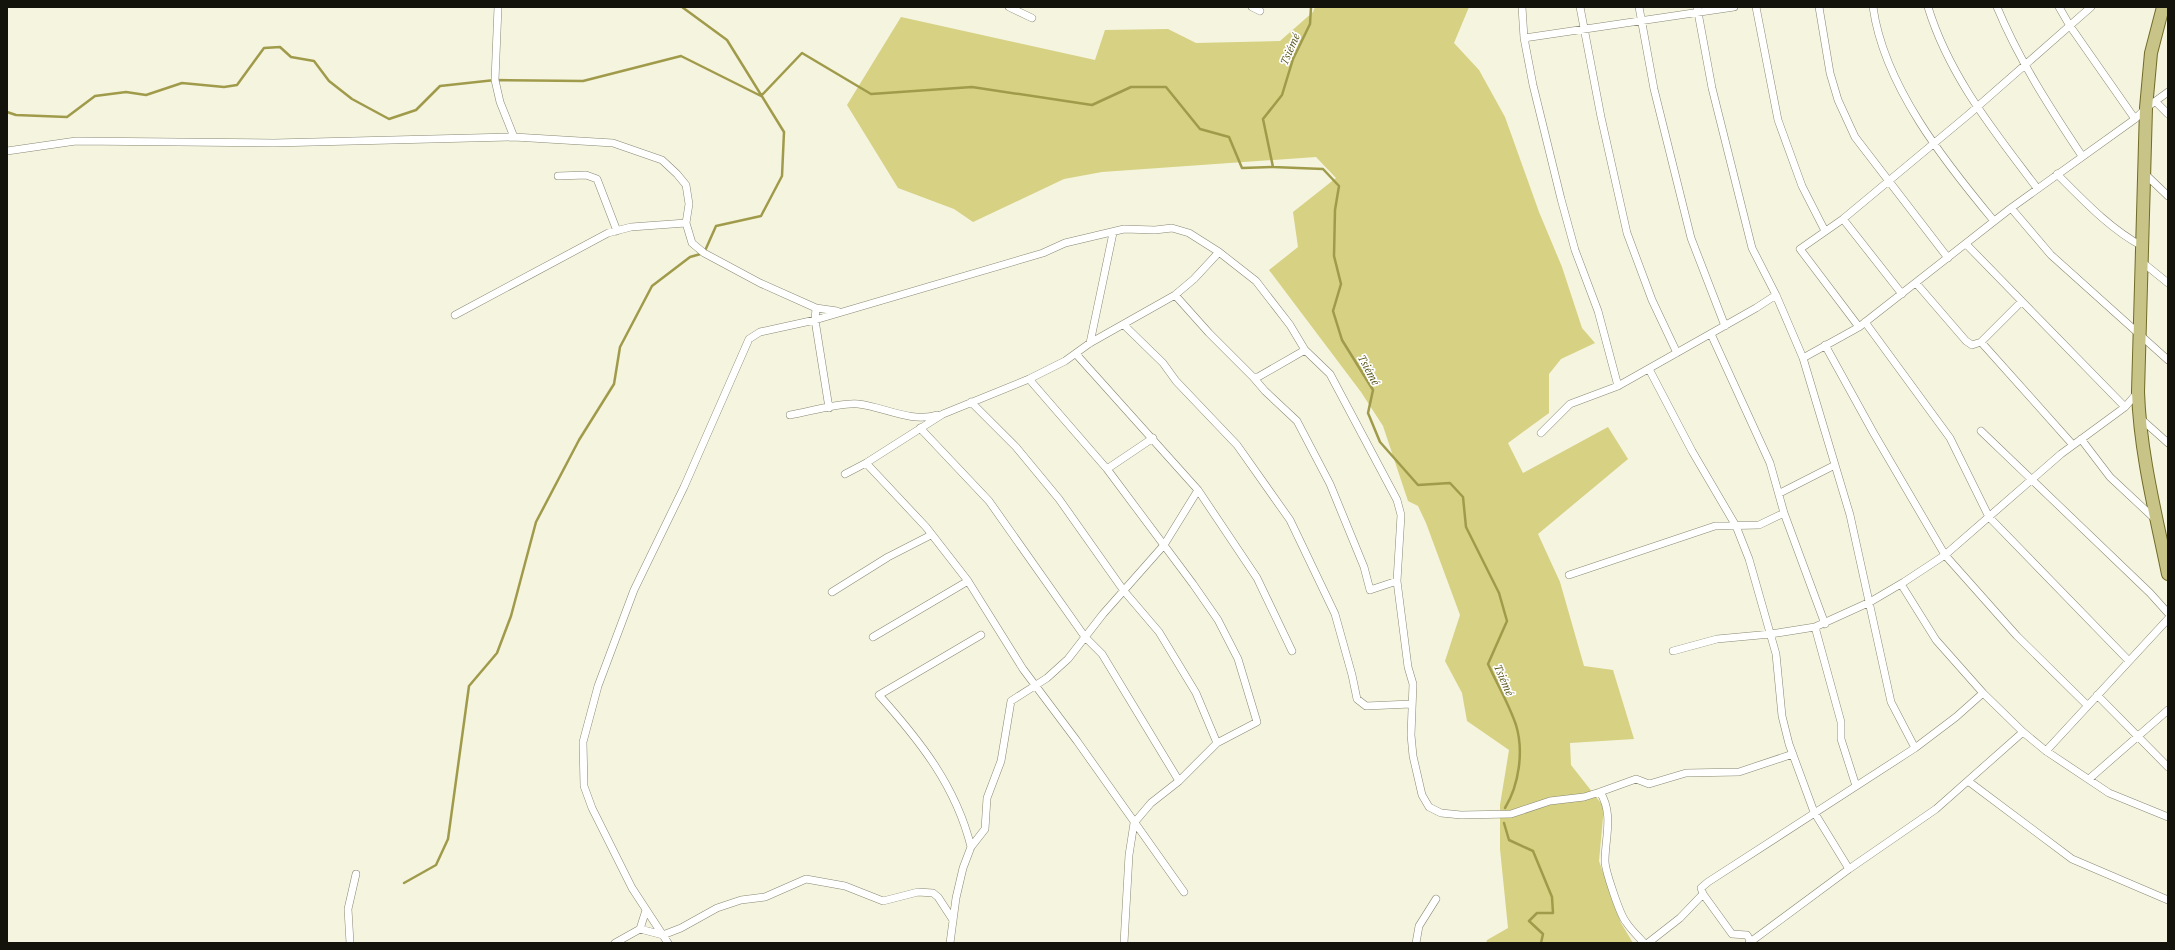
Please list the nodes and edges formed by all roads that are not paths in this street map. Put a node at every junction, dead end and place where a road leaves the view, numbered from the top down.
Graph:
1 (498, 7) edge
2 (1009, 7) edge
3 (1252, 7) edge
4 (1522, 7) edge
5 (1580, 7) edge
6 (1639, 7) edge
7 (1734, 7) edge
8 (1756, 7) edge
9 (1819, 7) edge
10 (1873, 7) edge
11 (1928, 7) edge
12 (1997, 7) edge
13 (2059, 7) edge
14 (2091, 7) edge
15 (2163, 7) edge
16 (1697, 10) edge
17 (1260, 11) dead end
18 (1032, 18) dead end
19 (1641, 21) junction
20 (2070, 26) junction
21 (1583, 29) junction
22 (1524, 38) junction
23 (2025, 65) junction
24 (2168, 92) edge
25 (2151, 105) junction
26 (1977, 107) junction
27 (2168, 114) edge
28 (2135, 119) junction
29 (514, 137) junction
30 (1933, 143) junction
31 (7, 151) edge
32 (2082, 156) junction
33 (2144, 173) junction
34 (2057, 174) junction
35 (558, 176) dead end
36 (1888, 180) junction
37 (2038, 188) junction
38 (2168, 196) edge
39 (2011, 208) junction
40 (1844, 219) junction
41 (1994, 221) junction
42 (686, 223) junction
43 (617, 231) junction
44 (1825, 231) junction
45 (1113, 233) junction
46 (1966, 244) junction
47 (2142, 246) junction
48 (1219, 252) junction
49 (1948, 258) junction
50 (2142, 262) junction
51 (1916, 283) junction
52 (2168, 283) edge
53 (1902, 294) junction
54 (1776, 295) junction
55 (1175, 296) junction
56 (2021, 302) junction
57 (816, 308) junction
58 (839, 312) junction
59 (456, 316) dead end
60 (815, 320) junction
61 (1124, 325) junction
62 (1862, 325) junction
63 (1725, 326) junction
64 (1711, 334) junction
65 (2140, 334) junction
66 (1981, 342) junction
67 (1090, 343) junction
68 (1825, 345) junction
69 (1304, 350) junction
70 (1676, 353) junction
71 (1076, 354) junction
72 (1803, 358) junction
73 (2168, 360) edge
74 (1649, 369) junction
75 (1253, 376) junction
76 (1029, 379) junction
77 (1618, 386) junction
78 (2138, 392) junction
79 (971, 402) junction
80 (2125, 407) junction
81 (829, 408) junction
82 (943, 414) junction
83 (790, 415) dead end
84 (2139, 418) junction
85 (920, 428) junction
86 (1981, 431) dead end
87 (1541, 433) dead end
88 (1153, 438) junction
89 (2081, 439) junction
90 (2168, 443) edge
91 (2073, 445) junction
92 (866, 463) junction
93 (1835, 465) junction
94 (1107, 469) junction
95 (845, 474) dead end
96 (2032, 479) junction
97 (1198, 490) junction
98 (1780, 494) junction
99 (1784, 514) junction
100 (1989, 517) junction
101 (2157, 521) junction
102 (1736, 526) junction
103 (932, 534) junction
104 (1164, 545) junction
105 (1945, 555) junction
106 (2168, 574) edge
107 (1569, 575) dead end
108 (968, 580) junction
109 (1397, 581) junction
110 (1901, 584) junction
111 (1124, 591) junction
112 (832, 592) dead end
113 (1870, 602) junction
114 (2168, 613) edge
115 (2168, 620) edge
116 (1825, 624) junction
117 (1815, 627) junction
118 (1771, 634) junction
119 (981, 635) dead end
120 (873, 637) dead end
121 (1085, 637) junction
122 (1292, 651) dead end
123 (1673, 651) dead end
124 (2129, 661) junction
125 (1036, 685) junction
126 (1983, 692) junction
127 (2097, 695) junction
128 (1411, 704) junction
129 (2087, 705) junction
130 (2168, 710) edge
131 (2023, 732) junction
132 (2136, 736) junction
133 (1218, 743) junction
134 (1915, 748) junction
135 (2046, 751) junction
136 (1793, 754) junction
137 (2168, 767) edge
138 (2089, 779) junction
139 (1179, 781) junction
140 (1968, 781) junction
141 (1856, 786) junction
142 (1600, 792) junction
143 (1814, 812) junction
144 (2168, 817) edge
145 (1134, 823) junction
146 (972, 847) junction
147 (1849, 869) junction
148 (356, 874) dead end
149 (1184, 892) dead end
150 (1703, 894) junction
151 (1436, 899) dead end
152 (2168, 900) edge
153 (646, 910) junction
154 (953, 920) junction
155 (640, 929) junction
156 (663, 935) junction
157 (1750, 942) edge
158 (350, 943) edge
159 (615, 943) edge
160 (668, 943) edge
161 (950, 943) edge
162 (1124, 943) edge
163 (1416, 943) edge
164 (1644, 943) edge
165 (1648, 943) edge

1 - 29 street
2 - 18 street
3 - 17 street
4 - 22 street
5 - 21 street
6 - 19 street
7 - 16 street
8 - 44 street
9 - 36 street
10 - 30 street
11 - 26 street
12 - 23 street
13 - 20 street
14 - 20 street
15 - 25 main road
16 - 19 street
16 - 54 street
19 - 21 street
19 - 63 street
20 - 23 street
20 - 28 street
21 - 22 street
21 - 70 street
22 - 77 street
23 - 26 street
23 - 32 street
24 - 25 street
25 - 27 street
25 - 28 street
25 - 33 main road
26 - 30 street
26 - 37 street
28 - 32 street
29 - 31 street
29 - 42 street
30 - 36 street
30 - 41 street
32 - 34 street
33 - 38 street
33 - 47 main road
34 - 37 street
34 - 47 street
35 - 43 street
36 - 40 street
36 - 49 street
37 - 39 street
39 - 41 street
39 - 65 street
40 - 44 street
40 - 53 street
41 - 46 street
42 - 43 street
42 - 57 street
43 - 59 street
44 - 62 street
45 - 48 street
45 - 58 street
45 - 67 street
46 - 49 street
46 - 56 street
47 - 50 main road
48 - 55 street
48 - 69 street
49 - 51 street
50 - 52 street
50 - 65 main road
51 - 53 street
51 - 66 street
53 - 62 street
54 - 63 street
54 - 72 street
55 - 61 street
55 - 75 street
56 - 66 street
56 - 80 street
57 - 58 street
57 - 60 street
58 - 60 street
60 - 81 street
60 - 153 street
61 - 67 street
61 - 128 street
62 - 68 street
62 - 100 street
63 - 64 street
64 - 70 street
64 - 98 street
65 - 73 street
65 - 78 main road
66 - 91 street
67 - 71 street
68 - 72 street
68 - 105 street
69 - 75 street
69 - 109 street
70 - 74 street
71 - 76 street
71 - 88 street
72 - 93 street
74 - 77 street
74 - 102 street
75 - 109 street
76 - 79 street
76 - 94 street
77 - 87 street
78 - 80 street
78 - 84 main road
79 - 82 street
79 - 111 street
80 - 89 street
81 - 82 street
81 - 83 street
82 - 85 street
84 - 90 street
84 - 101 main road
85 - 92 street
85 - 121 street
86 - 96 street
88 - 94 street
88 - 97 street
89 - 91 street
89 - 101 street
91 - 96 street
92 - 95 street
92 - 103 street
93 - 98 street
93 - 113 street
94 - 104 street
96 - 100 street
96 - 114 street
97 - 104 street
97 - 122 street
98 - 99 street
99 - 102 street
99 - 116 street
100 - 105 street
100 - 124 street
101 - 106 main road
102 - 107 street
102 - 118 street
103 - 108 street
103 - 112 street
104 - 111 street
104 - 133 street
105 - 110 street
105 - 129 street
108 - 120 street
108 - 125 street
109 - 128 street
110 - 113 street
110 - 126 street
111 - 121 street
111 - 133 street
113 - 116 street
113 - 134 street
115 - 124 street
116 - 117 street
117 - 118 street
117 - 141 street
118 - 123 street
118 - 136 street
119 - 146 street
121 - 125 street
121 - 139 street
124 - 127 street
125 - 145 street
125 - 146 street
126 - 131 street
126 - 134 street
127 - 129 street
127 - 132 street
128 - 142 street
129 - 135 street
130 - 132 street
131 - 135 street
131 - 140 street
132 - 137 street
132 - 138 street
133 - 139 street
134 - 141 street
135 - 138 street
136 - 142 street
136 - 143 street
138 - 144 street
139 - 145 street
140 - 147 street
140 - 152 street
141 - 143 street
142 - 164 street
143 - 147 street
143 - 150 street
145 - 149 street
145 - 162 street
146 - 154 street
147 - 157 street
148 - 158 street
150 - 157 street
150 - 165 street
151 - 163 street
153 - 155 street
153 - 156 street
154 - 156 street
154 - 161 street
155 - 156 street
155 - 159 street
156 - 160 street

